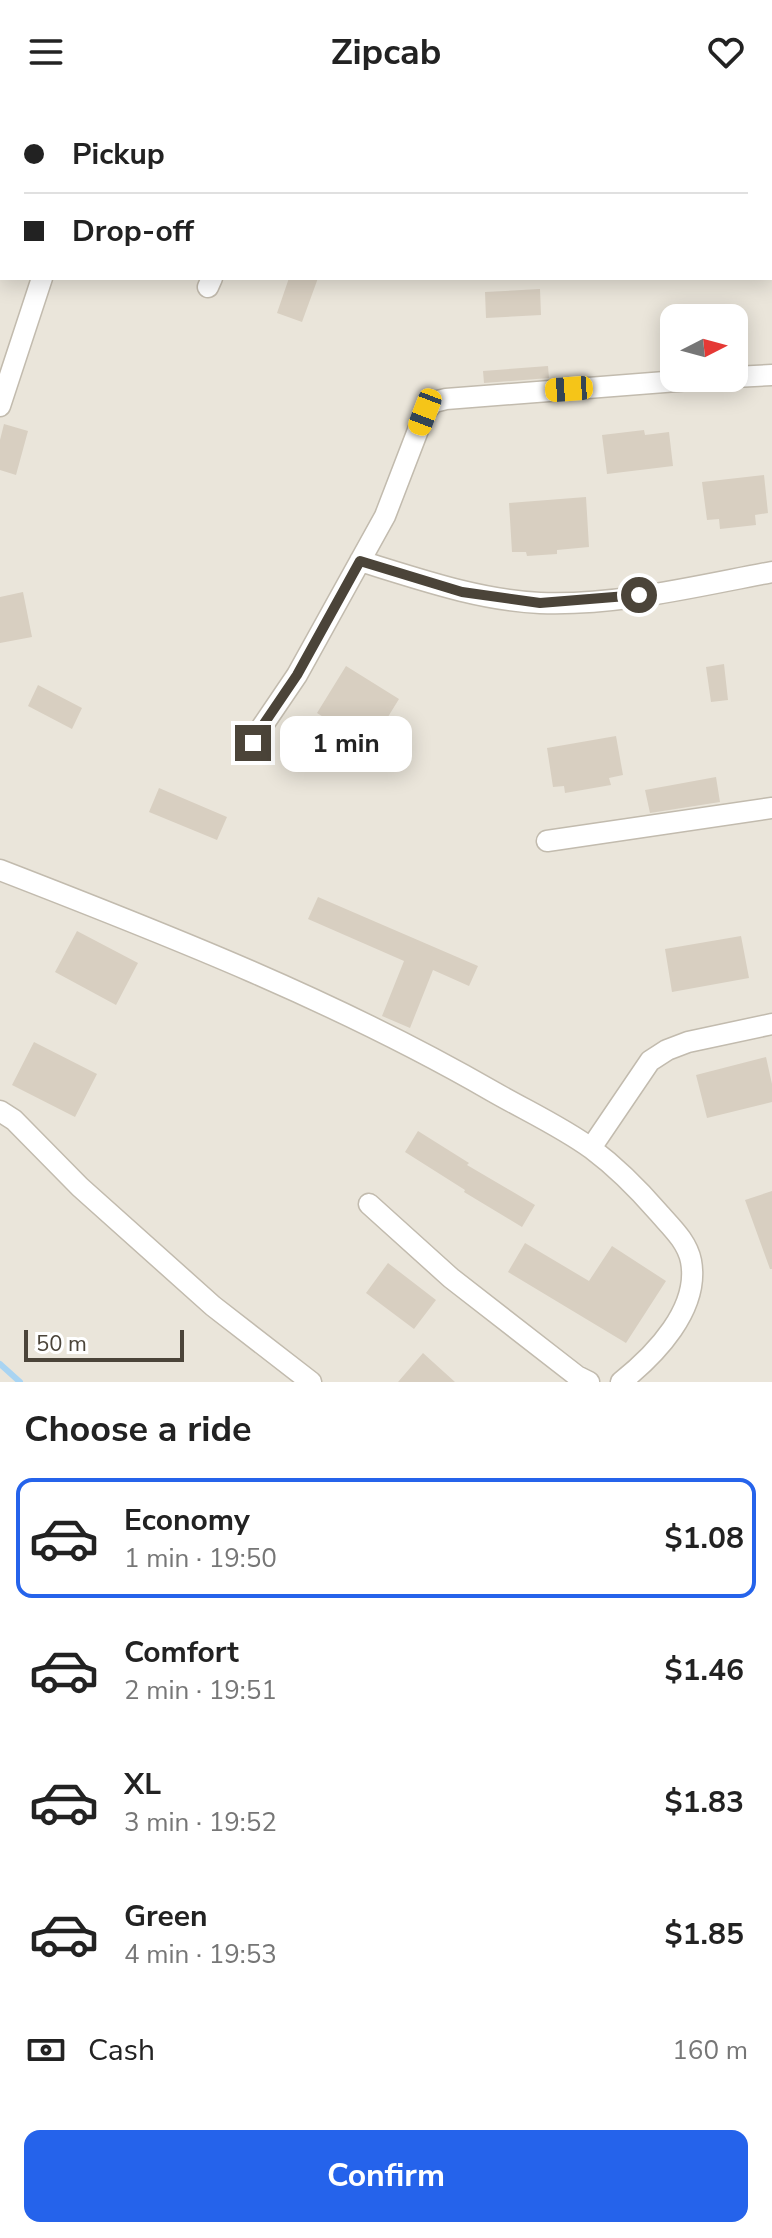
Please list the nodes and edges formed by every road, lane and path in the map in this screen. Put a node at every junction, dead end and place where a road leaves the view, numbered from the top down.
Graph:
1 (41, 280) edge
2 (772, 375) edge
3 (748, 376) edge
4 (660, 382) edge
5 (0, 406) edge
6 (360, 561) junction
7 (772, 572) edge
8 (253, 743) dead end
9 (772, 808) edge
10 (547, 841) dead end
11 (0, 870) edge
12 (772, 1024) edge
13 (0, 1111) edge
14 (591, 1148) junction
15 (369, 1204) dead end
16 (311, 1382) edge
17 (589, 1382) edge
18 (621, 1382) edge

1 - 5 street
2 - 3 street
4 - 6 street
6 - 7 street
6 - 8 street
9 - 10 street
11 - 14 street
12 - 14 street
13 - 16 street
14 - 18 street
15 - 17 street

